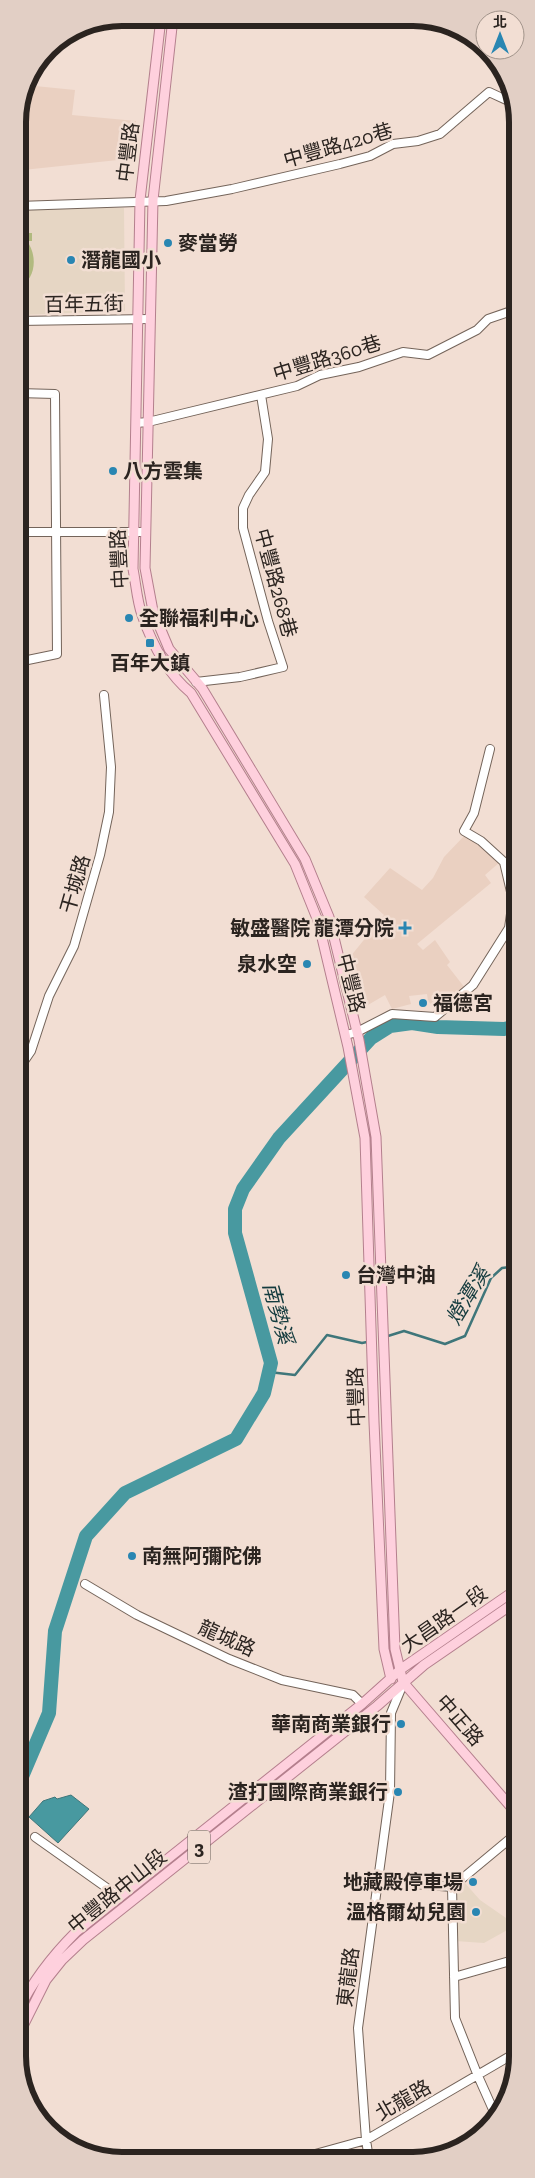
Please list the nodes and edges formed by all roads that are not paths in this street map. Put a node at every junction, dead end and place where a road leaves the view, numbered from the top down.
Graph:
1 (160, 26) edge
2 (172, 26) edge
3 (505, 100) edge
4 (140, 200) junction
5 (153, 200) junction
6 (26, 206) edge
7 (509, 312) edge
8 (139, 319) junction
9 (150, 319) junction
10 (26, 321) edge
11 (26, 393) edge
12 (261, 395) junction
13 (148, 422) junction
14 (136, 423) junction
15 (26, 532) edge
16 (57, 532) junction
17 (134, 532) junction
18 (145, 532) junction
19 (26, 660) edge
20 (196, 682) junction
21 (104, 695) dead end
22 (490, 749) dead end
23 (509, 879) edge
24 (509, 928) edge
25 (346, 1035) junction
26 (358, 1036) junction
27 (26, 1058) edge
28 (381, 1275) junction
29 (369, 1276) junction
30 (85, 1584) dead end
31 (509, 1595) edge
32 (509, 1607) edge
33 (401, 1670) junction
34 (391, 1679) junction
35 (403, 1682) junction
36 (362, 1704) junction
37 (509, 1805) edge
38 (34, 1837) dead end
39 (509, 1840) edge
40 (378, 1881) junction
41 (452, 1887) junction
42 (119, 1898) junction
43 (509, 1961) edge
44 (454, 1977) junction
45 (26, 1997) edge
46 (26, 2020) edge
47 (509, 2057) edge
48 (478, 2076) junction
49 (493, 2108) edge
50 (366, 2140) junction
51 (322, 2152) edge
52 (368, 2152) edge

1 - 4 main road, 中豐路
2 - 5 main road, 中豐路
3 - 5 street, 中豐路420巷
4 - 5 street
4 - 6 street
4 - 8 main road, 中豐路
5 - 9 main road, 中豐路
7 - 12 street, 中豐路360巷
8 - 9 street, 百年五街
8 - 10 street, 百年五街
8 - 14 main road, 中豐路
9 - 13 main road, 中豐路
11 - 16 street
12 - 13 street, 中豐路360巷
12 - 20 street, 中豐路268巷
13 - 14 street, 中豐路360巷
13 - 18 main road, 中豐路
14 - 17 main road, 中豐路
15 - 16 street
16 - 17 street
16 - 19 street
17 - 18 street
17 - 25 main road, 中豐路
18 - 20 main road, 中豐路
20 - 26 main road, 中豐路
21 - 27 street, 干城路
22 - 23 street
24 - 26 street
25 - 26 street
25 - 29 main road, 中豐路
26 - 28 main road, 中豐路
28 - 29 main road
28 - 33 main road, 中豐路
29 - 34 main road, 中豐路
30 - 36 street, 龍城路
31 - 33 main road, 大昌路一段 / 3
32 - 35 main road, 大昌路一段 / 3
33 - 34 main road, 大昌路一段 / 3
33 - 35 main road
34 - 35 main road
34 - 36 main road, 中豐路中山段 / 3
35 - 37 main road, 中正路
35 - 40 street, 東龍路
35 - 46 main road, 中豐路中山段 / 3
36 - 42 main road, 中豐路中山段 / 3
38 - 42 street
39 - 41 street
40 - 41 street
40 - 50 street, 東龍路
41 - 44 street
42 - 45 main road, 中豐路中山段 / 3
43 - 44 street
44 - 48 street
47 - 48 street, 北龍路
48 - 49 street
48 - 50 street, 北龍路
50 - 51 street, 北龍路
50 - 52 street, 東龍路

